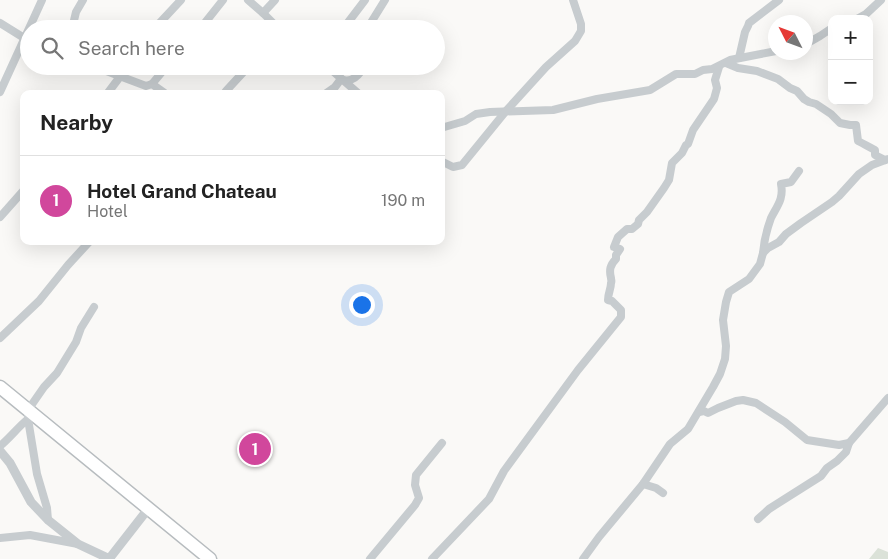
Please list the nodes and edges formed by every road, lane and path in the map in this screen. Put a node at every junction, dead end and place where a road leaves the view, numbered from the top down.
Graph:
1 (42, 0) edge
2 (82, 0) edge
3 (181, 0) edge
4 (223, 0) edge
5 (248, 0) edge
6 (275, 0) edge
7 (365, 0) edge
8 (385, 0) edge
9 (573, 0) edge
10 (779, 0) edge
11 (881, 0) edge
12 (263, 13) junction
13 (864, 15) edge
14 (34, 20) edge
15 (74, 20) edge
16 (162, 20) edge
17 (207, 20) edge
18 (270, 20) edge
19 (349, 20) edge
20 (373, 20) edge
21 (0, 23) edge
22 (828, 31) edge
23 (20, 36) edge
24 (813, 40) edge
25 (20, 52) edge
26 (768, 53) edge
27 (739, 58) junction
28 (722, 65) junction
29 (160, 75) edge
30 (241, 75) edge
31 (337, 75) edge
32 (359, 75) edge
33 (121, 76) joint
34 (341, 79) junction
35 (152, 84) junction
36 (110, 90) edge
37 (160, 90) edge
38 (227, 90) edge
39 (331, 90) edge
40 (354, 90) edge
41 (0, 91) edge
42 (506, 111) junction
43 (445, 127) edge
44 (886, 160) edge
45 (445, 163) edge
46 (799, 171) dead end
47 (20, 194) edge
48 (4, 210) edge
49 (0, 217) edge
50 (86, 245) edge
51 (763, 253) junction
52 (94, 307) dead end
53 (0, 338) edge
54 (0, 387) edge
55 (888, 398) edge
56 (699, 412) junction
57 (28, 414) junction
58 (849, 443) junction
59 (442, 444) dead end
60 (0, 446) edge
61 (0, 451) edge
62 (643, 484) junction
63 (663, 493) dead end
64 (148, 508) junction
65 (758, 519) dead end
66 (48, 520) junction
67 (0, 538) edge
68 (78, 544) junction
69 (109, 559) edge
70 (210, 559) edge
71 (370, 559) edge
72 (432, 559) edge
73 (583, 559) edge

1 - 14 street
2 - 15 street
3 - 16 street
4 - 17 street
5 - 12 street
6 - 12 street
7 - 19 street
8 - 20 street
9 - 42 street
10 - 27 street
11 - 13 street
12 - 18 street
21 - 23 street
22 - 24 street
25 - 41 street
26 - 27 street
27 - 28 street
28 - 42 street
28 - 44 street
28 - 72 street
29 - 35 street
30 - 38 street
31 - 34 street
32 - 34 street
33 - 35 street
33 - 36 street
34 - 39 street
34 - 40 street
35 - 37 street
42 - 43 street
42 - 45 street
44 - 51 street
46 - 51 street
47 - 48 street
48 - 49 street
50 - 53 street
51 - 56 street
52 - 57 street
54 - 57 highway
55 - 58 street
56 - 58 street
56 - 62 street
57 - 60 street
57 - 64 highway
57 - 66 street
58 - 65 street
59 - 71 street
61 - 66 street
62 - 63 street
62 - 73 street
64 - 69 street
64 - 70 highway
66 - 68 street
67 - 68 street
68 - 69 street

